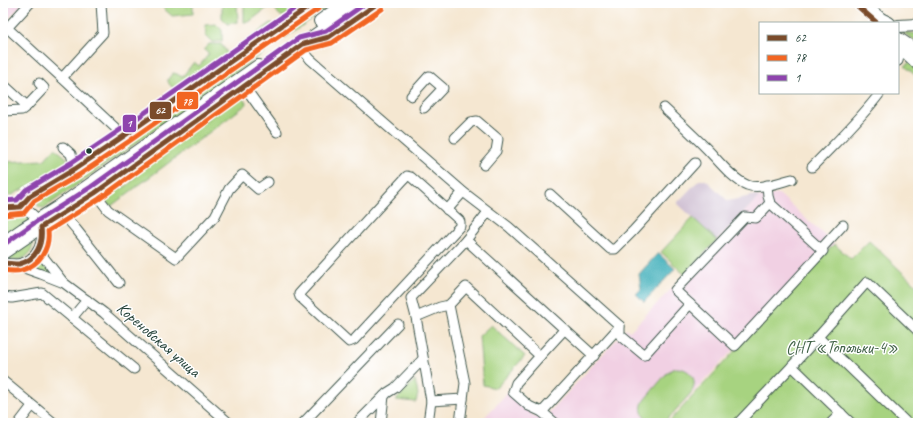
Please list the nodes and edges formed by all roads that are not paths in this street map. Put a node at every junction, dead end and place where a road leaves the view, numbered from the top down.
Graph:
1 (30, 3) edge
2 (101, 3) edge
3 (295, 3) edge
4 (314, 3) edge
5 (345, 3) edge
6 (360, 3) edge
7 (378, 3) edge
8 (854, 3) edge
9 (862, 3) edge
10 (303, 10) junction
11 (873, 20) edge
12 (887, 22) edge
13 (918, 25) edge
14 (5, 26) edge
15 (899, 26) edge
16 (899, 44) edge
17 (301, 45) junction
18 (918, 49) edge
19 (918, 64) edge
20 (62, 78) junction
21 (39, 83) dead end
22 (3, 84) edge
23 (244, 86) junction
24 (879, 94) edge
25 (411, 96) dead end
26 (27, 106) junction
27 (424, 108) dead end
28 (664, 108) dead end
29 (3, 112) edge
30 (277, 132) dead end
31 (124, 136) junction
32 (455, 138) dead end
33 (63, 147) dead end
34 (695, 163) dead end
35 (484, 165) dead end
36 (812, 167) dead end
37 (75, 169) junction
38 (792, 179) dead end
39 (268, 182) dead end
40 (767, 185) junction
41 (461, 191) junction
42 (95, 193) junction
43 (550, 194) dead end
44 (770, 203) junction
45 (20, 207) junction
46 (3, 208) edge
47 (445, 208) junction
48 (488, 212) junction
49 (63, 214) junction
50 (39, 223) junction
51 (843, 226) dead end
52 (466, 240) junction
53 (3, 243) edge
54 (38, 250) junction
55 (821, 250) junction
56 (3, 253) edge
57 (3, 263) edge
58 (13, 264) junction
59 (3, 269) edge
60 (119, 283) dead end
61 (64, 284) junction
62 (3, 297) edge
63 (87, 300) junction
64 (690, 304) junction
65 (449, 305) junction
66 (416, 317) junction
67 (72, 318) junction
68 (398, 324) dead end
69 (620, 326) junction
70 (564, 330) junction
71 (918, 331) edge
72 (818, 337) junction
73 (540, 356) junction
74 (594, 356) junction
75 (423, 359) junction
76 (792, 366) junction
77 (134, 370) dead end
78 (3, 381) edge
79 (384, 396) junction
80 (463, 399) junction
81 (431, 401) junction
82 (32, 406) junction
83 (542, 412) junction
84 (841, 413) junction
85 (19, 423) edge
86 (54, 423) edge
87 (229, 423) edge
88 (303, 423) edge
89 (357, 423) edge
90 (381, 423) edge
91 (428, 423) edge
92 (460, 423) edge
93 (555, 423) edge
94 (738, 423) edge
95 (831, 423) edge
96 (852, 423) edge
97 (907, 423) edge

1 - 14 street
2 - 20 street
3 - 10 street
4 - 10 street
5 - 50 main road
6 - 17 main road
7 - 17 street
8 - 11 main road
9 - 12 main road
10 - 31 street
13 - 15 main road
14 - 20 street
16 - 18 main road
16 - 19 main road
17 - 23 main road
17 - 41 street
20 - 31 street
21 - 26 street
22 - 26 street
23 - 30 street
23 - 42 main road
24 - 36 street
25 - 27 street
26 - 29 street
28 - 40 street
31 - 37 street
32 - 35 street
33 - 37 street
34 - 43 street
37 - 45 street
38 - 40 street
39 - 42 street
40 - 44 street
41 - 47 street
41 - 48 street
42 - 49 main road
44 - 55 street
44 - 64 street
45 - 46 street
45 - 50 street
47 - 47 street
48 - 52 street
48 - 69 street
49 - 50 main road
49 - 60 street
50 - 53 main road
50 - 54 street
50 - 56 main road
51 - 55 street
52 - 66 street
52 - 70 street
54 - 58 street
54 - 61 street, Кореновская улица
55 - 64 street
57 - 58 street, Кореновская улица
58 - 59 street
58 - 61 street, Кореновская улица
61 - 63 street, Кореновская улица
62 - 67 street
63 - 67 street
63 - 87 street, Кореновская улица
64 - 69 street
65 - 66 street
65 - 73 street
65 - 80 street
66 - 75 street
67 - 77 street
68 - 88 street
69 - 74 street
70 - 73 street
70 - 74 street
71 - 72 street
72 - 76 street
72 - 97 street
73 - 83 street
74 - 83 street
75 - 79 street
75 - 81 street
76 - 84 street
76 - 94 street
78 - 82 street
79 - 89 street
79 - 90 street
80 - 81 street
80 - 92 street
81 - 91 street
82 - 85 street
82 - 86 street
83 - 93 street
84 - 95 street
84 - 96 street

